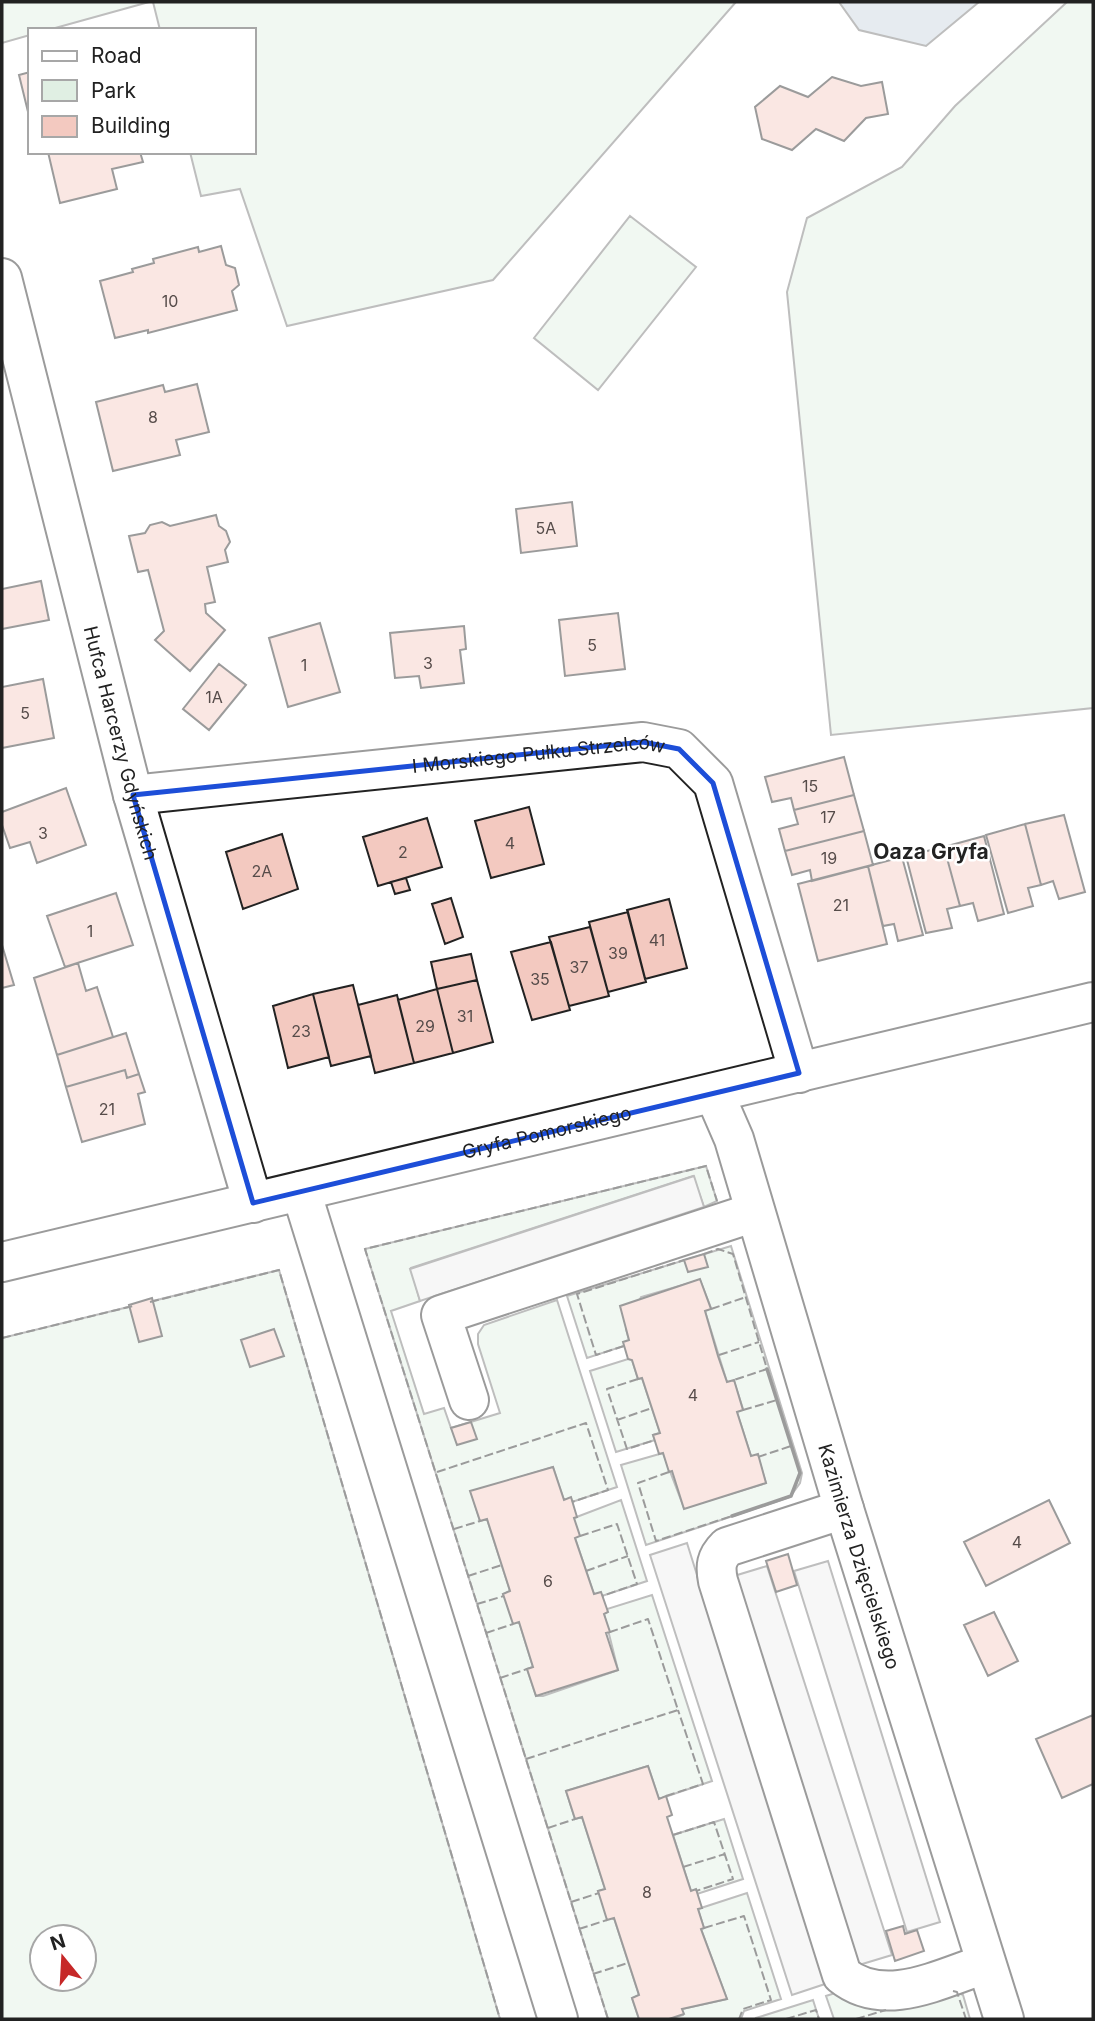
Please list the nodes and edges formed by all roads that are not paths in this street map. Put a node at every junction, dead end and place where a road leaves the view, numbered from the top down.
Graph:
1 (2, 278) edge
2 (133, 795) junction
3 (1093, 1002) edge
4 (799, 1073) junction
5 (714, 1093) junction
6 (301, 1191) junction
7 (253, 1203) junction
8 (755, 1212) junction
9 (2, 1262) edge
10 (469, 1400) dead end
11 (844, 1509) junction
12 (985, 1964) junction
13 (558, 2019) edge
14 (1004, 2019) edge

1 - 2 street, Hufca Harcerzy Gdyńskich
2 - 4 street, I Morskiego Pułku Strzelców
2 - 7 street, Hufca Harcerzy Gdyńskich
3 - 4 street, Gryfa Pomorskiego
4 - 5 street, Gryfa Pomorskiego
5 - 6 street, Gryfa Pomorskiego
5 - 8 street, Kazimierza Dzięcielskiego
6 - 7 street, Gryfa Pomorskiego
6 - 13 street
7 - 9 street, Gryfa Pomorskiego
8 - 10 street
8 - 11 street, Kazimierza Dzięcielskiego
11 - 12 street, Kazimierza Dzięcielskiego
11 - 12 street
12 - 14 street, Kazimierza Dzięcielskiego

